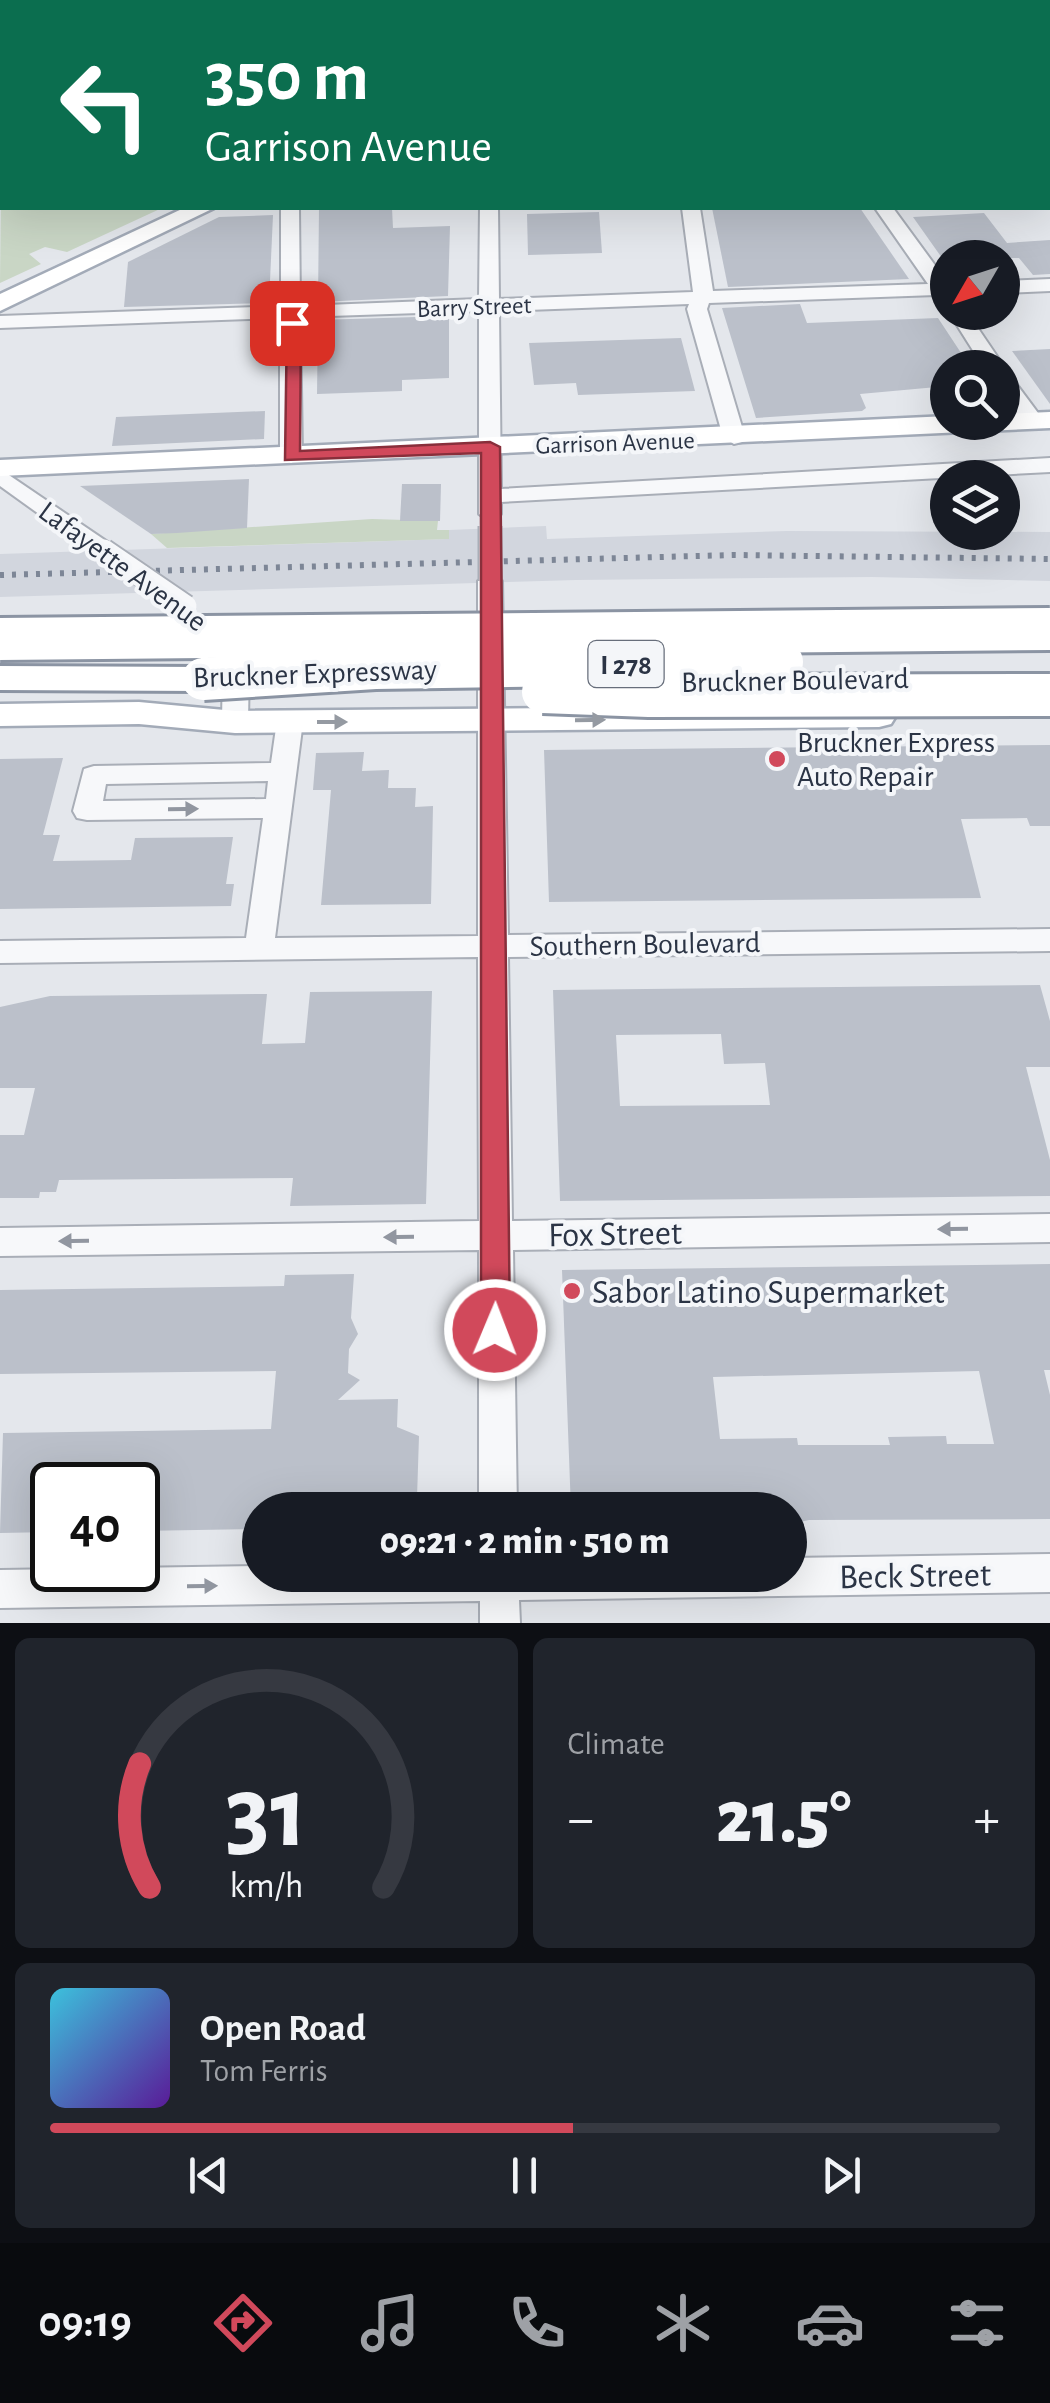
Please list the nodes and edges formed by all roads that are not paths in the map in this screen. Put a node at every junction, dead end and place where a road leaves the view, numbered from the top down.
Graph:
1 (198, 210) edge
2 (290, 210) edge
3 (489, 210) edge
4 (691, 210) edge
5 (886, 210) edge
6 (930, 268) edge
7 (1050, 285) edge
8 (930, 286) edge
9 (1020, 286) edge
10 (700, 298) junction
11 (0, 303) edge
12 (489, 306) junction
13 (293, 313) junction
14 (0, 322) edge
15 (1020, 397) edge
16 (1042, 421) edge
17 (734, 437) junction
18 (490, 447) junction
19 (291, 456) junction
20 (1050, 465) edge
21 (0, 468) edge
22 (0, 476) edge
23 (490, 496) junction
24 (1050, 629) edge
25 (0, 639) edge
26 (1050, 642) edge
27 (0, 652) edge
28 (1050, 658) edge
29 (492, 663) junction
30 (225, 671) junction
31 (1050, 676) edge
32 (0, 681) edge
33 (1050, 695) edge
34 (0, 715) edge
35 (1050, 715) edge
36 (492, 721) junction
37 (235, 722) junction
38 (290, 722) junction
39 (0, 738) edge
40 (284, 772) junction
41 (278, 808) junction
42 (1050, 940) edge
43 (494, 946) junction
44 (259, 948) junction
45 (0, 952) edge
46 (1050, 1228) edge
47 (496, 1235) junction
48 (0, 1242) edge
49 (498, 1492) edge
50 (1050, 1573) edge
51 (807, 1576) edge
52 (242, 1584) edge
53 (0, 1589) edge
54 (499, 1592) edge
55 (500, 1623) edge

1 - 11 main road
2 - 13 street
3 - 12 street
4 - 10 street
5 - 6 street
7 - 9 street
8 - 10 street, Barry Street
10 - 12 street, Barry Street
10 - 17 street
12 - 13 street, Barry Street
12 - 18 street
13 - 14 street, Barry Street
13 - 19 street
15 - 16 street
16 - 17 main road, Garrison Avenue
17 - 18 main road, Garrison Avenue
18 - 19 main road, Garrison Avenue
18 - 23 street
19 - 21 main road, Garrison Avenue
20 - 23 street
22 - 30 street, Lafayette Avenue, bridge
23 - 29 street, bridge
24 - 25 highway, Bruckner Expressway / I 278, bridge
26 - 29 main road, Bruckner Boulevard
27 - 30 main road, Bruckner Boulevard
28 - 30 highway, Bruckner Expressway / I 278, bridge
29 - 30 main road, Bruckner Boulevard
29 - 31 main road, Bruckner Boulevard
29 - 36 street
30 - 32 highway, Bruckner Expressway / I 278
30 - 33 highway, bridge
30 - 37 street
34 - 37 main road, Bruckner Boulevard
36 -> 35 main road, Bruckner Boulevard
38 -> 36 main road, Bruckner Boulevard
36 - 43 street
37 - 38 main road, Bruckner Boulevard
37 - 39 main road, Bruckner Boulevard
38 - 40 street
40 - 41 street
40 -> 41 street
41 - 44 street
42 - 43 street, Southern Boulevard
43 - 44 street, Southern Boulevard
43 - 47 street
44 - 45 street, Southern Boulevard
46 -> 47 street, Fox Street
47 -> 48 street, Fox Street
47 - 49 street
50 - 51 street, Beck Street
53 -> 52 street, Beck Street
54 - 55 street

